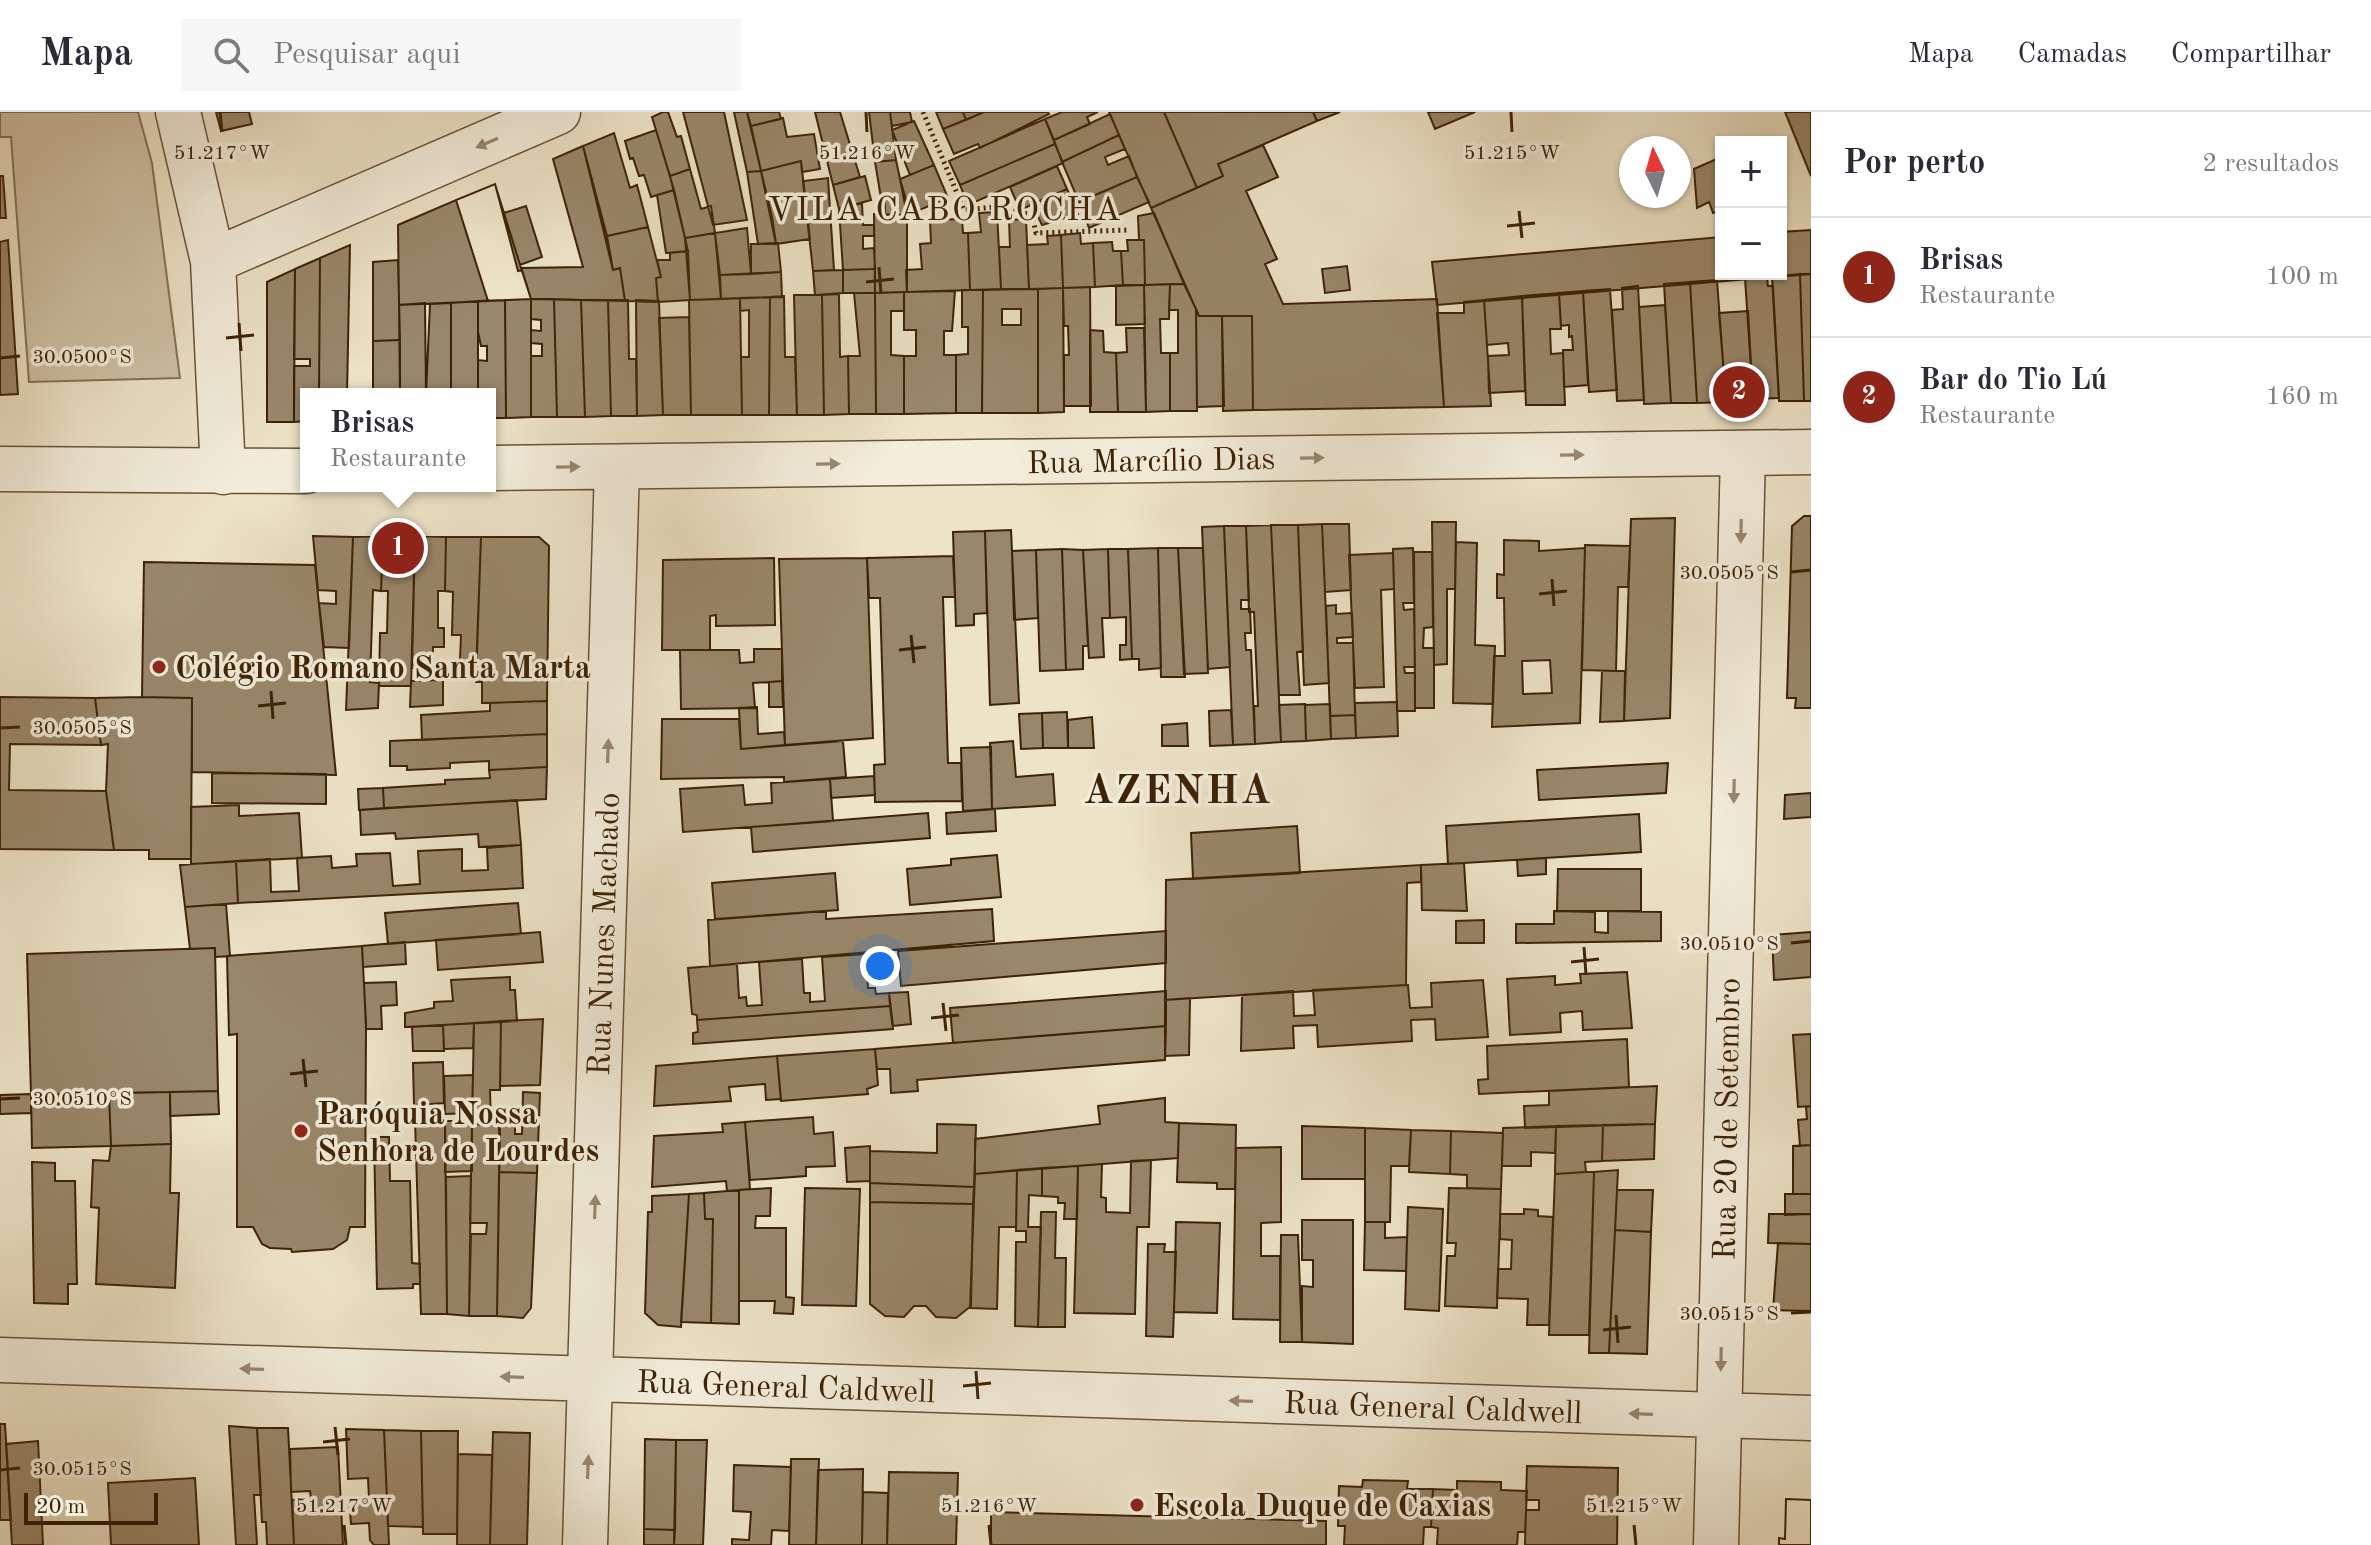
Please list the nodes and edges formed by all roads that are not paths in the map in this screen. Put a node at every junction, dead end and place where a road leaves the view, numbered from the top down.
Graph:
1 (178, 112) edge
2 (558, 112) edge
3 (213, 261) junction
4 (1811, 452) edge
5 (1743, 453) junction
6 (617, 467) junction
7 (496, 468) edge
8 (0, 469) edge
9 (300, 471) edge
10 (223, 472) junction
11 (0, 1360) edge
12 (590, 1380) junction
13 (1719, 1417) junction
14 (1811, 1418) edge
15 (585, 1545) edge
16 (1716, 1545) edge

1 - 3 street
2 -> 3 street
3 - 10 street
4 - 5 street, Rua Marcílio Dias
6 -> 5 street, Rua Marcílio Dias
5 -> 13 street, Rua 20 de Setembro
7 -> 6 street, Rua Marcílio Dias
12 -> 6 street, Rua Nunes Machado
8 - 10 street
9 - 10 street
12 -> 11 street, Rua General Caldwell
13 -> 12 street, Rua General Caldwell
15 -> 12 street, Rua Nunes Machado
13 - 14 street, Rua General Caldwell
13 - 16 street, Rua 20 de Setembro

